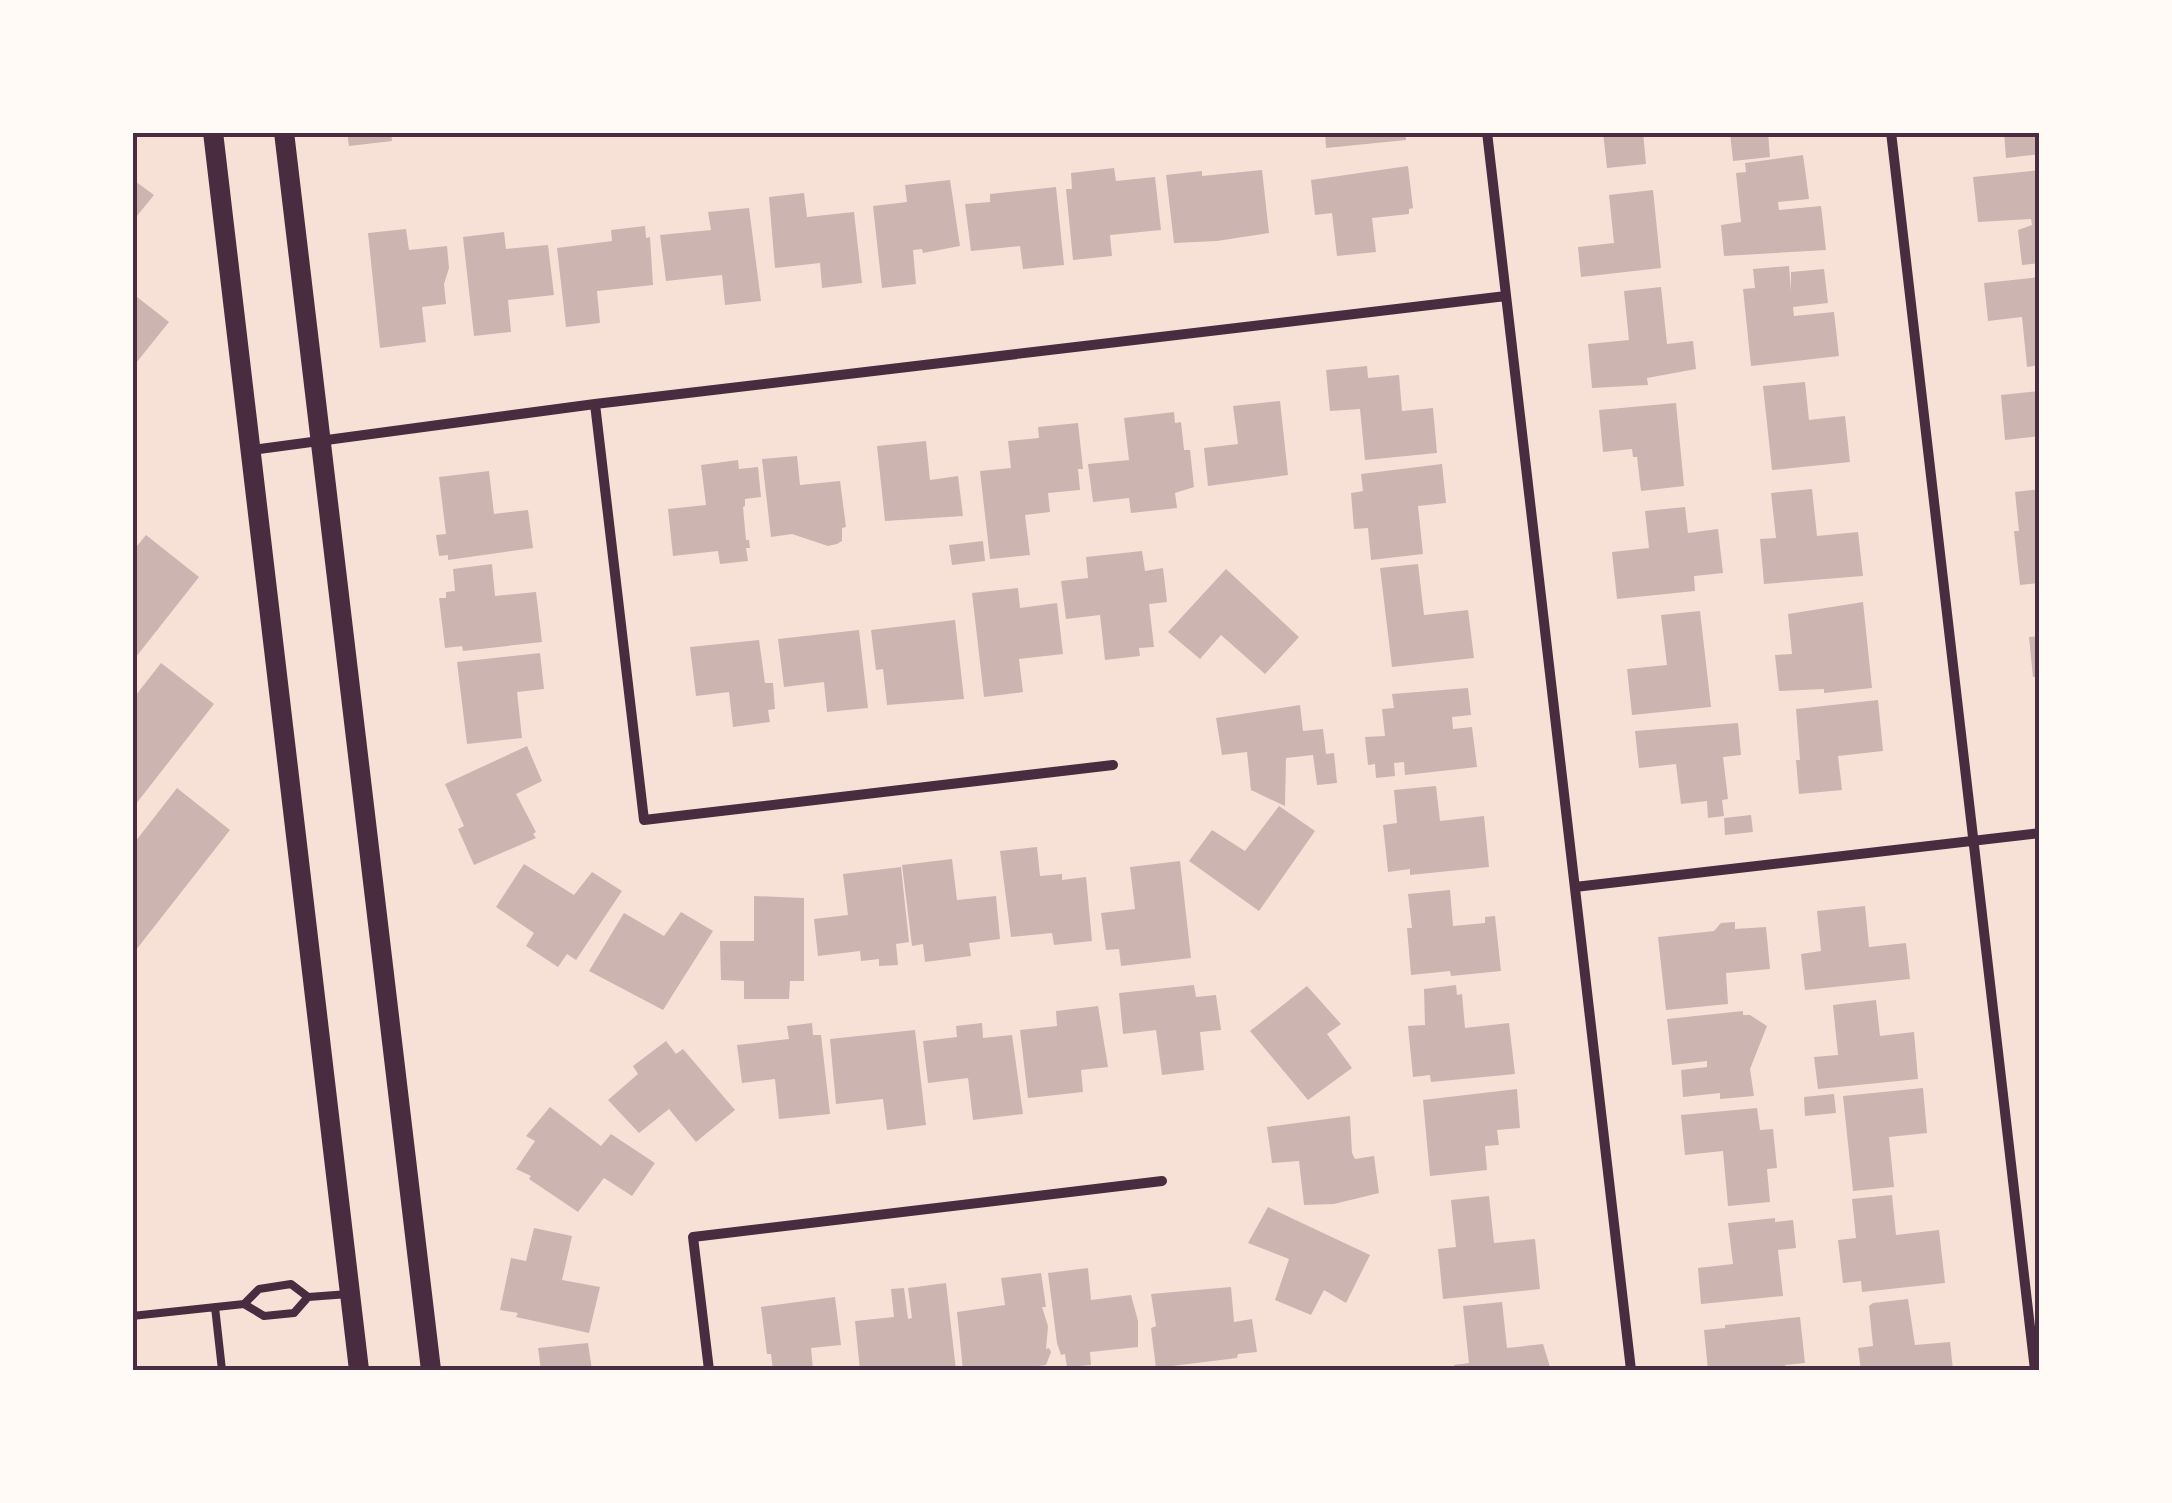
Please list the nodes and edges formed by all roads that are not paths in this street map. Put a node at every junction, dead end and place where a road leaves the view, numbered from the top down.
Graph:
1 (213, 132) edge
2 (284, 132) edge
3 (1487, 132) edge
4 (1891, 132) edge
5 (1506, 296) junction
6 (595, 404) junction
7 (323, 440) junction
8 (252, 450) junction
9 (1113, 765) dead end
10 (2040, 833) edge
11 (1974, 841) junction
12 (1574, 887) junction
13 (1162, 1182) dead end
14 (350, 1294) junction
15 (308, 1297) junction
16 (244, 1304) junction
17 (215, 1307) junction
18 (132, 1316) edge
19 (222, 1370) edge
20 (359, 1370) edge
21 (431, 1370) edge
22 (709, 1370) edge
23 (1631, 1370) edge
24 (2035, 1370) edge

1 - 8 main road
2 - 7 main road
3 - 5 street
4 - 11 street
5 - 6 street
5 - 12 street
6 - 7 street
6 - 9 street
7 - 8 street
7 - 21 main road
8 - 14 main road
10 - 11 street
11 - 12 street
11 - 24 street
12 - 23 street
13 - 22 street
14 - 15 lane
14 - 20 main road
15 - 16 lane
15 - 16 lane
16 - 17 lane
17 - 18 lane
17 - 19 lane

